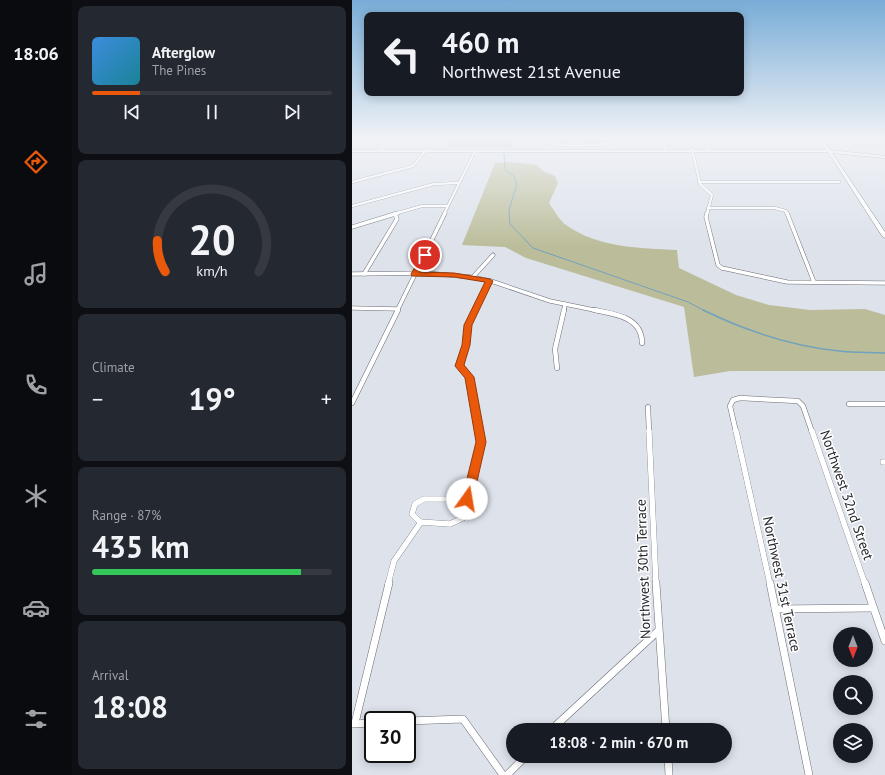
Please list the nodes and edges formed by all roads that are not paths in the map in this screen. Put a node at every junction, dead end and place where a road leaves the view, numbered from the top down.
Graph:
1 (386, 173) edge
2 (464, 173) edge
3 (698, 173) edge
4 (844, 173) edge
5 (352, 182) edge
6 (700, 182) junction
7 (839, 182) dead end
8 (459, 183) junction
9 (352, 206) edge
10 (448, 206) junction
11 (708, 208) junction
12 (396, 214) junction
13 (352, 227) edge
14 (883, 230) edge
15 (885, 236) edge
16 (493, 255) dead end
17 (352, 274) edge
18 (364, 274) junction
19 (415, 274) junction
20 (473, 277) junction
21 (490, 281) junction
22 (814, 282) junction
23 (885, 284) edge
24 (565, 304) junction
25 (352, 308) edge
26 (398, 309) junction
27 (642, 343) dead end
28 (557, 368) dead end
29 (733, 400) joint
30 (352, 403) edge
31 (849, 404) dead end
32 (885, 404) edge
33 (648, 408) dead end
34 (467, 499) junction
35 (422, 522) junction
36 (873, 608) junction
37 (776, 609) junction
38 (658, 631) junction
39 (885, 641) edge
40 (416, 721) edge
41 (364, 722) edge
42 (354, 723) edge
43 (559, 723) edge
44 (665, 723) edge
45 (519, 763) edge
46 (668, 763) edge
47 (503, 775) edge
48 (507, 775) edge
49 (669, 775) edge
50 (809, 775) edge

1 - 5 street
2 - 8 street
3 - 6 street
4 - 14 main road
6 - 7 street
6 - 11 street
8 - 9 street
8 - 10 street
10 - 12 street
10 - 19 street
11 - 22 street
11 - 22 street
12 - 13 street
12 - 18 street
14 - 15 main road
16 - 20 street
17 - 18 street
18 - 19 street
19 - 20 street
19 - 26 street
20 - 21 street
21 - 24 street
21 - 34 street
22 - 23 street
24 - 27 street
24 - 28 street
25 - 26 street
26 - 30 street
29 - 36 street, Northwest 32nd Street
29 - 37 street, Northwest 31st Terrace
31 - 32 street
33 - 38 street, Northwest 30th Terrace
34 - 35 street
34 - 35 street
35 - 42 street
36 - 37 street
36 - 39 street, Northwest 32nd Street
37 - 50 street, Northwest 31st Terrace
38 - 43 street
38 - 44 street, Northwest 30th Terrace
40 - 47 street
41 - 42 street
45 - 48 street
46 - 49 street

